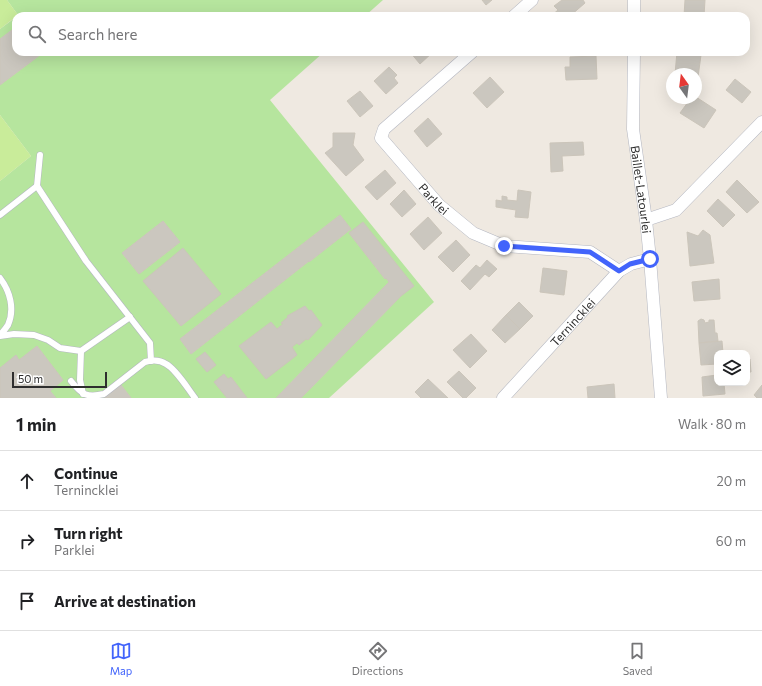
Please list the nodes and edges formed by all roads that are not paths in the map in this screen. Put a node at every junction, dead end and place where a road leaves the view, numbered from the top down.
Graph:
1 (532, 0) edge
2 (518, 12) edge
3 (467, 56) edge
4 (634, 56) edge
5 (762, 122) edge
6 (40, 155) dead end
7 (37, 186) junction
8 (0, 215) edge
9 (646, 220) junction
10 (650, 259) junction
11 (619, 271) junction
12 (0, 278) edge
13 (130, 317) junction
14 (0, 336) edge
15 (80, 351) junction
16 (151, 361) junction
17 (71, 382) dead end
18 (83, 394) junction
19 (195, 398) edge
20 (503, 398) edge
21 (661, 398) edge

1 - 2 street
3 - 11 street, Parklei
4 - 9 street, Baillet-Latourlei
5 - 9 street
6 - 7 lane
7 - 8 lane
7 - 13 lane
9 - 10 street, Baillet-Latourlei
10 - 11 street, Ternincklei
10 - 21 street, Baillet-Latourlei
11 - 20 street, Ternincklei
12 - 14 lane
13 - 15 lane
13 - 16 lane
14 - 15 lane
15 - 18 lane
16 - 18 lane
16 - 19 lane
17 - 18 lane

